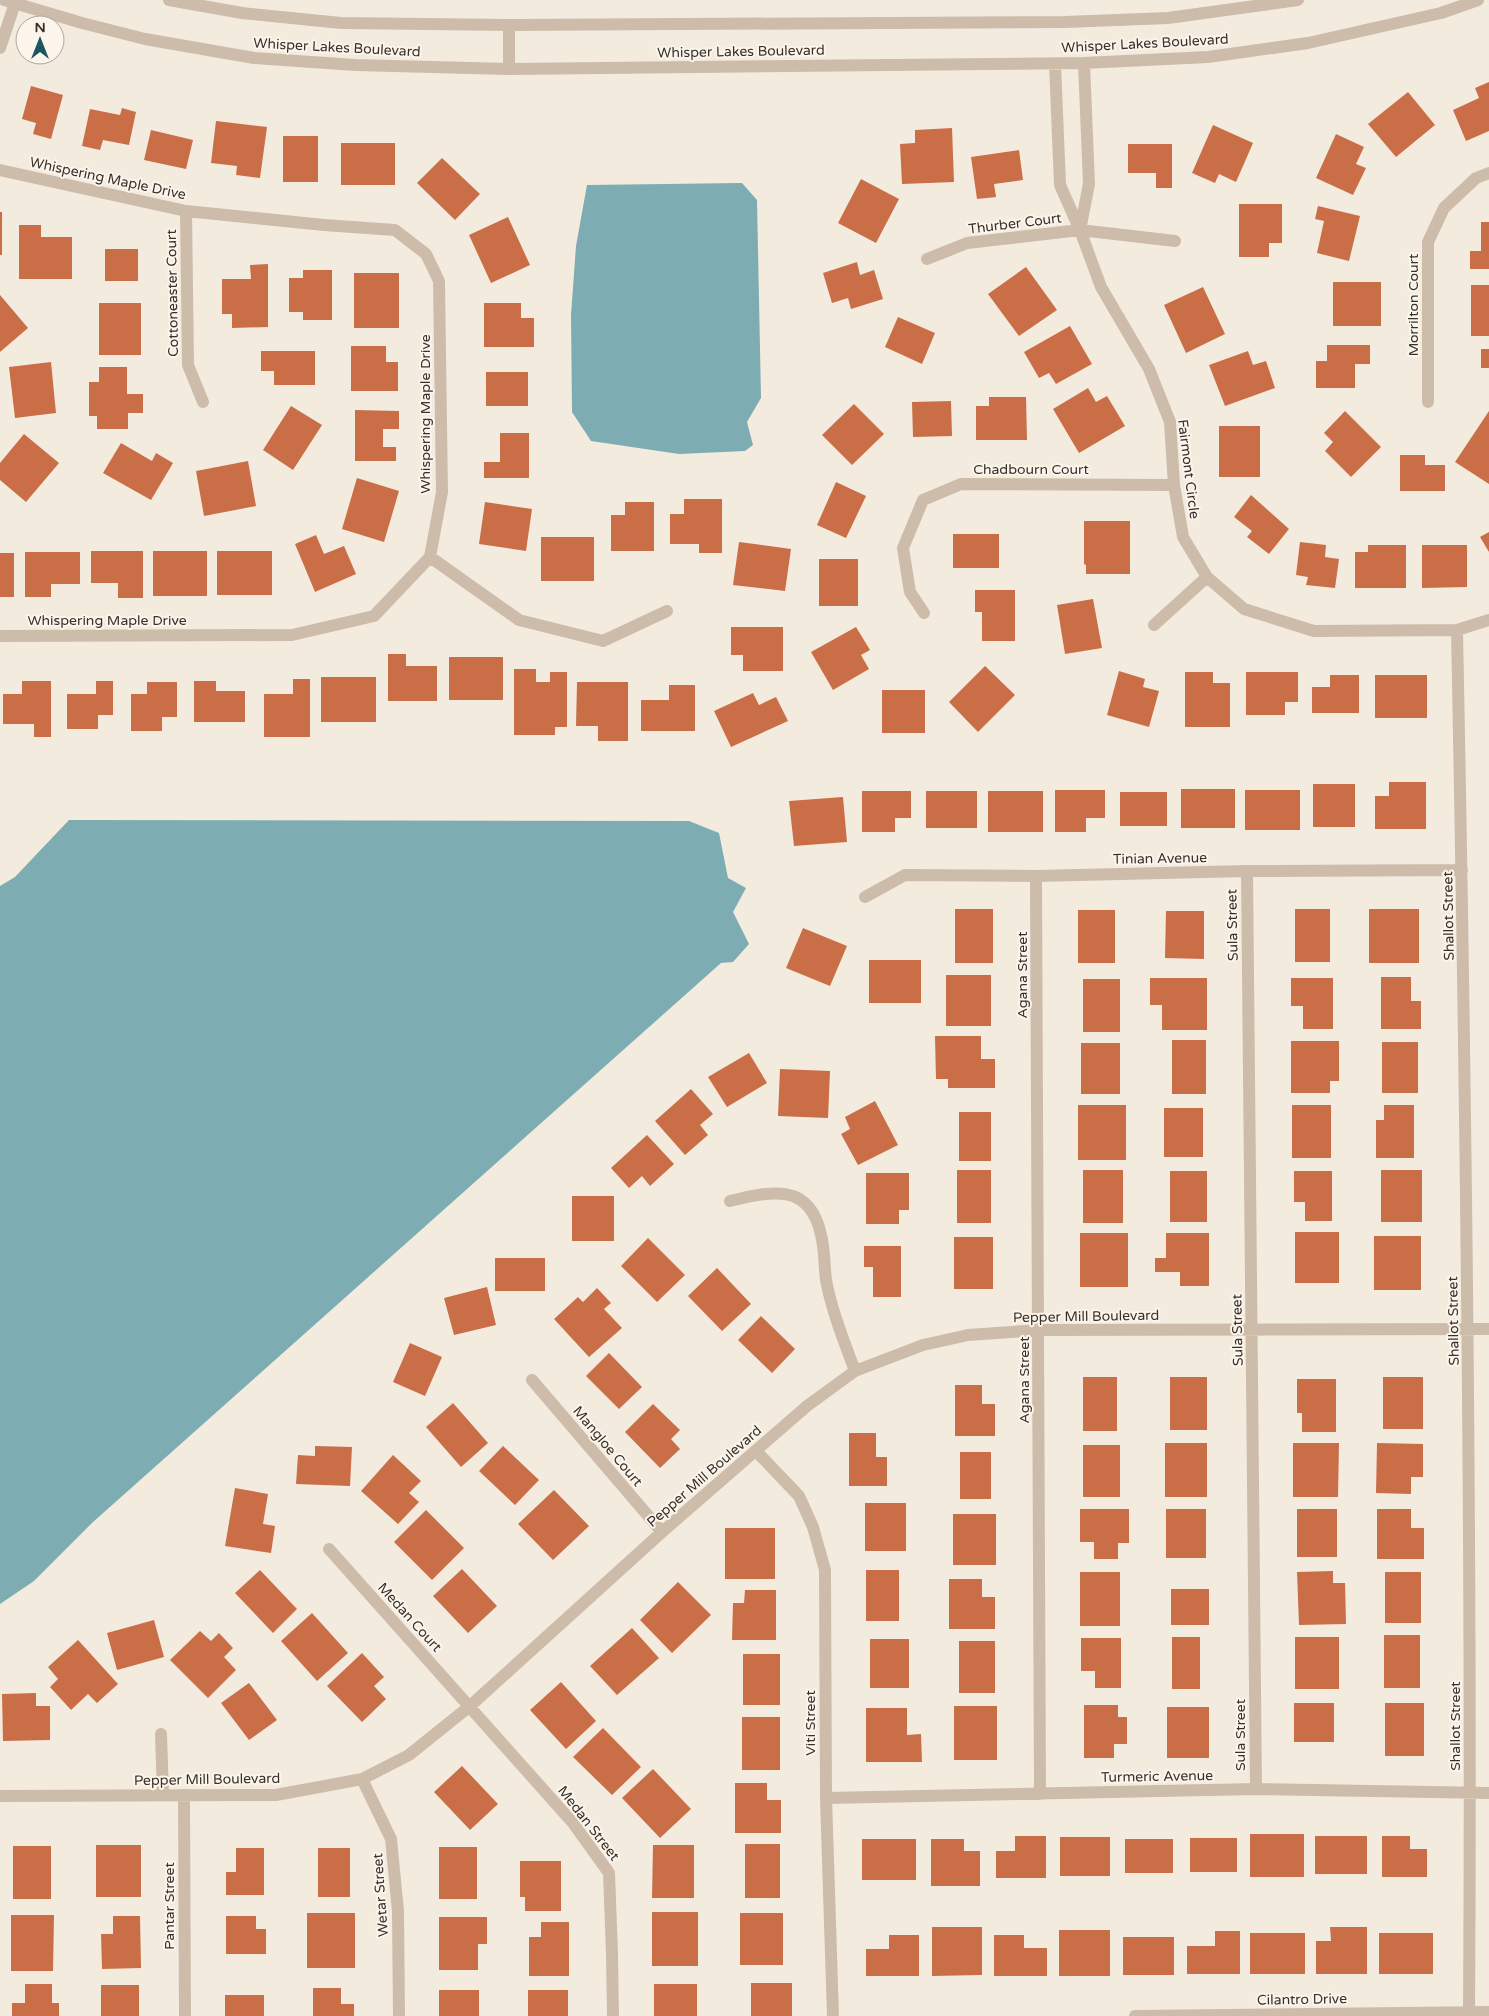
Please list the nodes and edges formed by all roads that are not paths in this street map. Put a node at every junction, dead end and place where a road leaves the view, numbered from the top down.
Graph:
1 (169, 0) edge
2 (1298, 0) edge
3 (1478, 0) edge
4 (12, 1) edge
5 (509, 25) junction
6 (0, 48) edge
7 (1084, 63) junction
8 (1055, 64) junction
9 (509, 68) junction
10 (0, 170) edge
11 (1489, 173) edge
12 (186, 211) junction
13 (1080, 230) junction
14 (1175, 241) dead end
15 (928, 259) dead end
16 (204, 402) dead end
17 (1428, 402) dead end
18 (1174, 485) junction
19 (430, 557) junction
20 (1207, 577) junction
21 (667, 611) dead end
22 (924, 613) dead end
23 (1489, 620) edge
24 (1154, 625) dead end
25 (1457, 630) junction
26 (0, 636) edge
27 (1462, 870) junction
28 (1247, 871) junction
29 (1036, 876) junction
30 (865, 897) dead end
31 (730, 1201) dead end
32 (1468, 1329) junction
33 (1489, 1329) edge
34 (1039, 1330) junction
35 (1252, 1330) junction
36 (855, 1371) junction
37 (532, 1380) dead end
38 (756, 1451) junction
39 (662, 1532) junction
40 (329, 1549) dead end
41 (470, 1706) junction
42 (161, 1734) dead end
43 (362, 1779) junction
44 (1256, 1789) junction
45 (1489, 1793) edge
46 (1040, 1794) junction
47 (1470, 1794) junction
48 (0, 1796) edge
49 (163, 1796) junction
50 (184, 1796) junction
51 (826, 1798) junction
52 (1469, 2012) junction
53 (1489, 2012) edge
54 (185, 2016) edge
55 (399, 2016) edge
56 (613, 2016) edge
57 (833, 2016) edge
58 (1135, 2016) edge

1 - 5 street, Whisper Lakes Boulevard
2 - 5 street, Whisper Lakes Boulevard
3 - 7 street, Whisper Lakes Boulevard
4 - 6 street
4 - 9 street, Whisper Lakes Boulevard
5 - 9 street
7 - 8 street, Whisper Lakes Boulevard
7 - 13 street
8 - 9 street, Whisper Lakes Boulevard
8 - 13 street, Fairmont Circle
10 - 12 street, Whispering Maple Drive
11 - 17 street, Morrilton Court
12 - 16 street, Cottoneaster Court
12 - 19 street, Whispering Maple Drive
13 - 14 street, Thurber Court
13 - 15 street, Thurber Court
13 - 18 street, Fairmont Circle
18 - 20 street, Fairmont Circle
18 - 22 street, Chadbourn Court
19 - 21 street
19 - 26 street, Whispering Maple Drive
20 - 24 street
20 - 25 street, Fairmont Circle
23 - 25 street, Fairmont Circle
25 - 27 street, Shallot Street
27 - 28 street, Tinian Avenue
27 - 32 street, Shallot Street
28 - 29 street, Tinian Avenue
28 - 35 street, Sula Street
29 - 30 street, Tinian Avenue
29 - 34 street, Agana Street
31 - 36 street
32 - 33 street, Pepper Mill Boulevard
32 - 35 street, Pepper Mill Boulevard
32 - 47 street, Shallot Street
34 - 35 street, Pepper Mill Boulevard
34 - 36 street, Pepper Mill Boulevard
34 - 46 street, Agana Street
35 - 44 street, Sula Street
36 - 38 street, Pepper Mill Boulevard
37 - 39 street, Mangloe Court
38 - 39 street, Pepper Mill Boulevard
38 - 51 street, Viti Street
39 - 41 street, Pepper Mill Boulevard
40 - 41 street, Medan Court
41 - 43 street, Pepper Mill Boulevard
41 - 56 street, Medan Street
42 - 49 street
43 - 50 street, Pepper Mill Boulevard
43 - 55 street, Wetar Street
44 - 46 street, Turmeric Avenue
44 - 47 street, Turmeric Avenue
45 - 47 street, Turmeric Avenue
46 - 51 street, Turmeric Avenue
47 - 52 street, Shallot Street
48 - 49 street, Pepper Mill Boulevard
49 - 50 street, Pepper Mill Boulevard
50 - 54 street, Pantar Street
51 - 57 street, Viti Street
52 - 53 street, Cilantro Drive
52 - 58 street, Cilantro Drive

